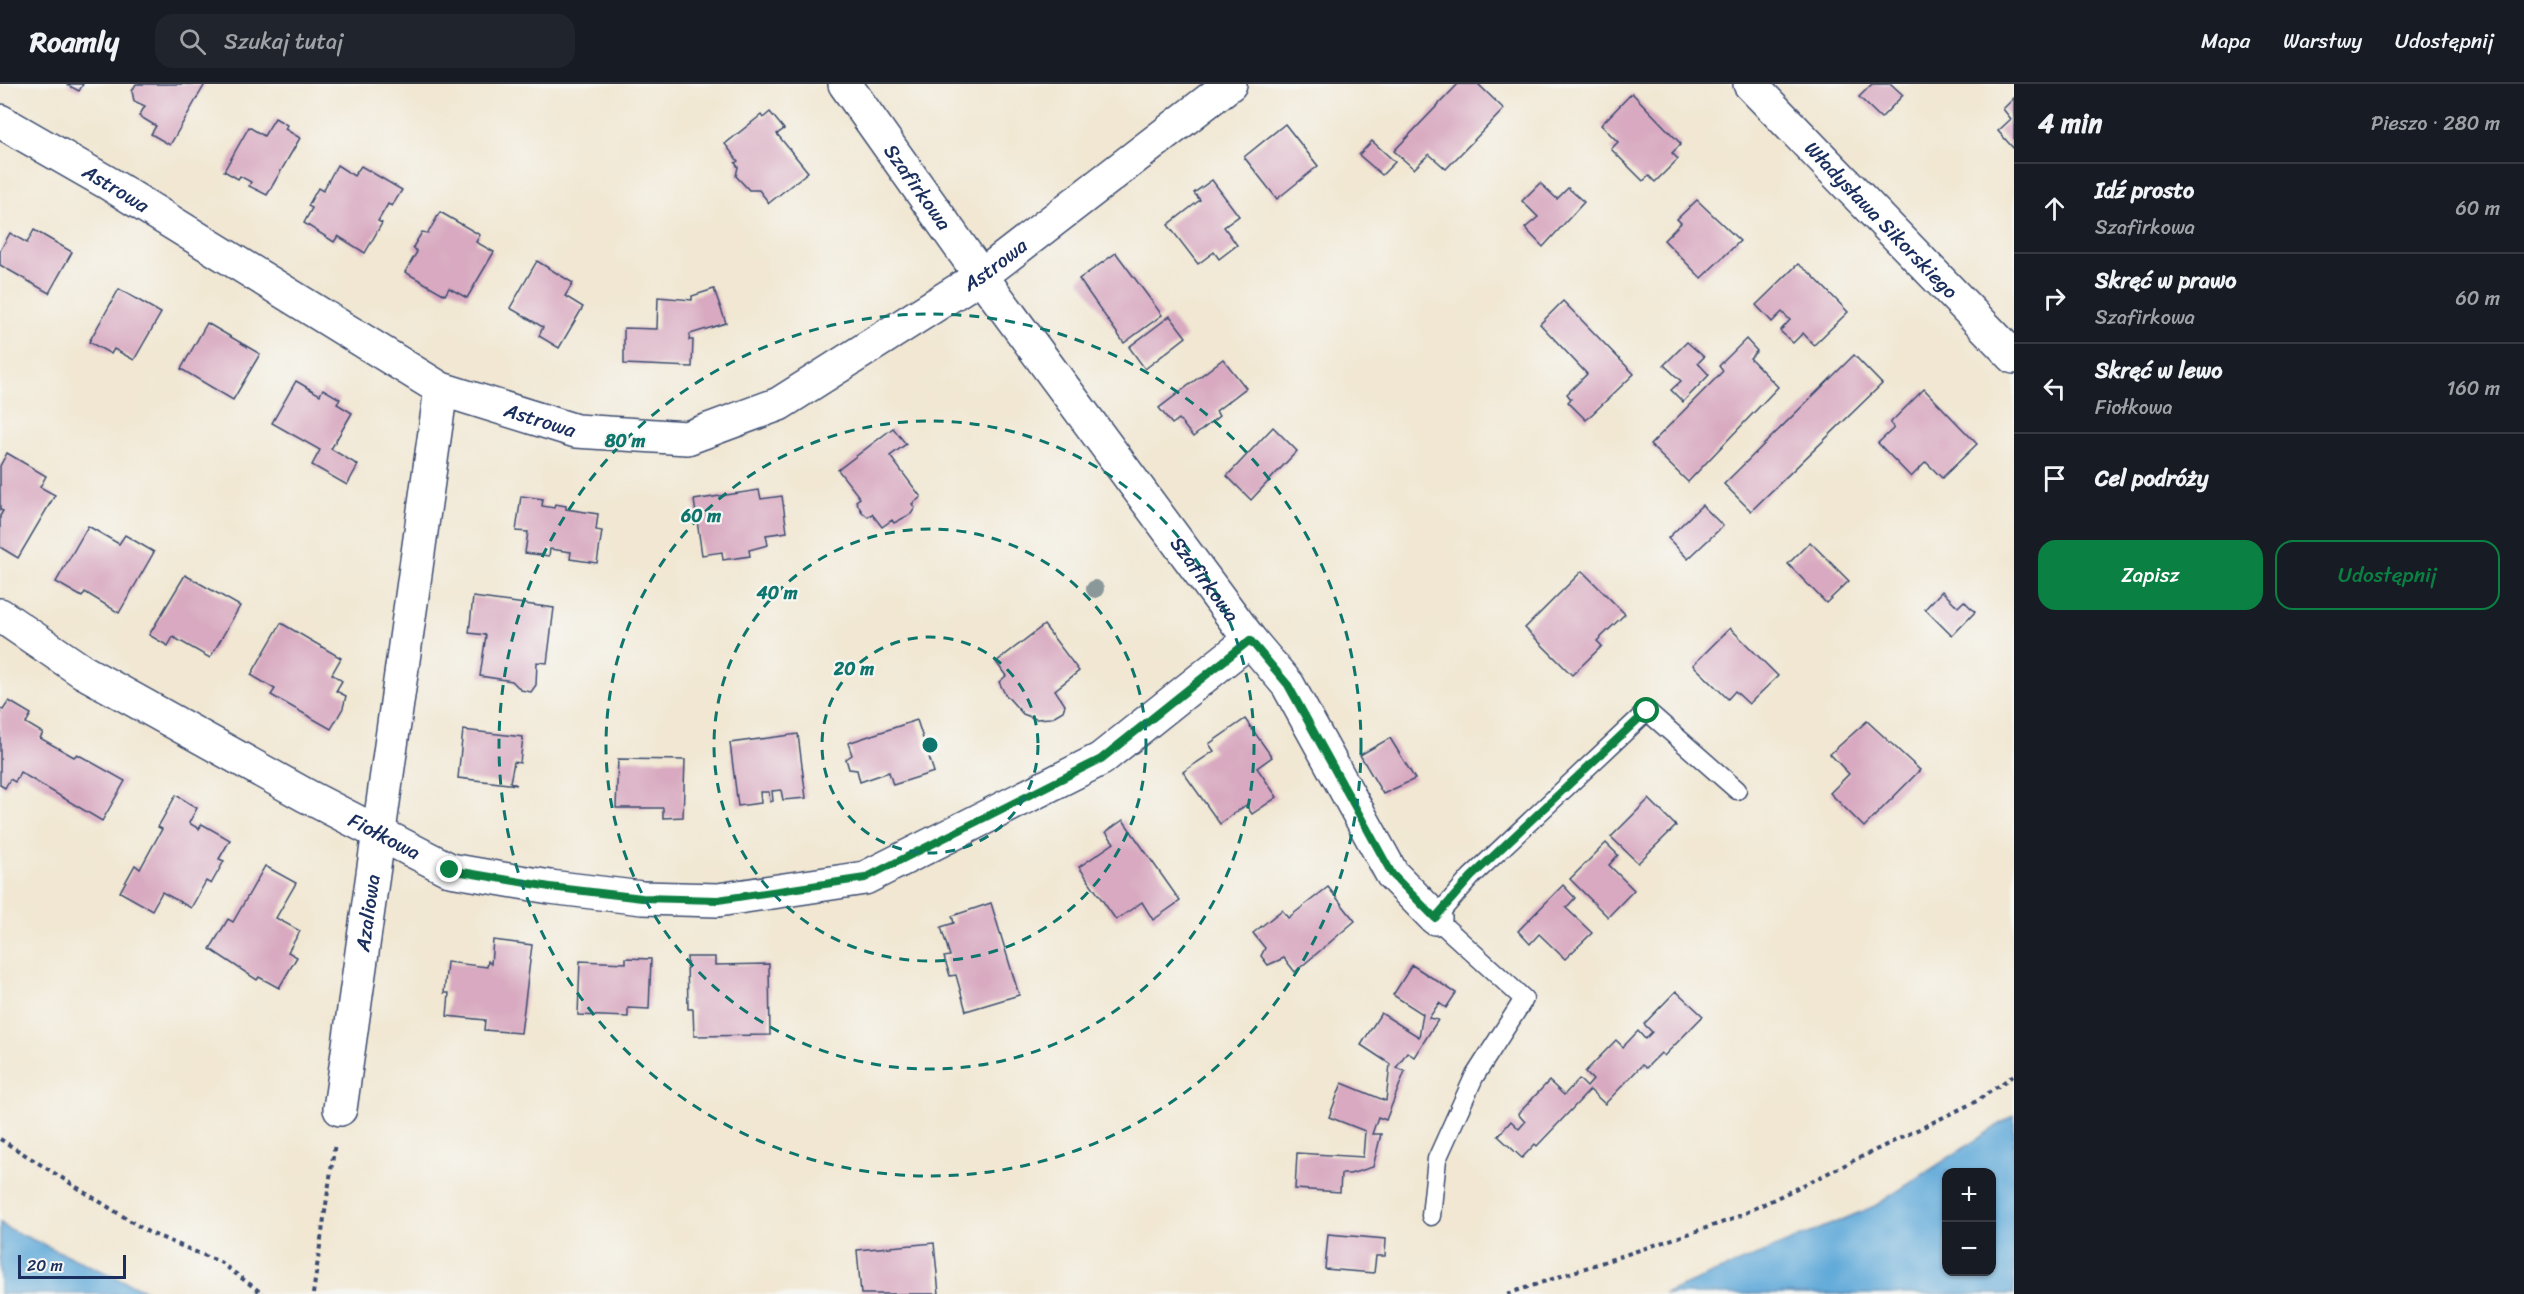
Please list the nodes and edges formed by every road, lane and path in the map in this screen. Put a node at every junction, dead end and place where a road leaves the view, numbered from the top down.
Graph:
1 (845, 84) edge
2 (1230, 84) edge
3 (1750, 84) edge
4 (0, 121) edge
5 (981, 276) junction
6 (2014, 357) edge
7 (441, 389) junction
8 (0, 615) edge
9 (1250, 640) junction
10 (1737, 790) dead end
11 (377, 831) junction
12 (1435, 918) junction
13 (2014, 1075) edge
14 (340, 1108) joint
15 (0, 1139) edge
16 (1431, 1216) dead end
17 (263, 1294) edge
18 (313, 1294) edge
19 (1507, 1294) edge

1 - 5 street, Szafirkowa
2 - 5 street, Astrowa
3 - 6 street, Władysława Sikorskiego
4 - 7 street, Astrowa
5 - 7 street, Astrowa
5 - 9 street, Szafirkowa
7 - 11 street, Azaliowa
8 - 11 street, Fiołkowa
9 - 11 street, Fiołkowa
9 - 12 street, Szafirkowa
10 - 12 lane
11 - 14 street, Azaliowa
12 - 16 lane
13 - 19 path
14 - 18 path
15 - 17 path

